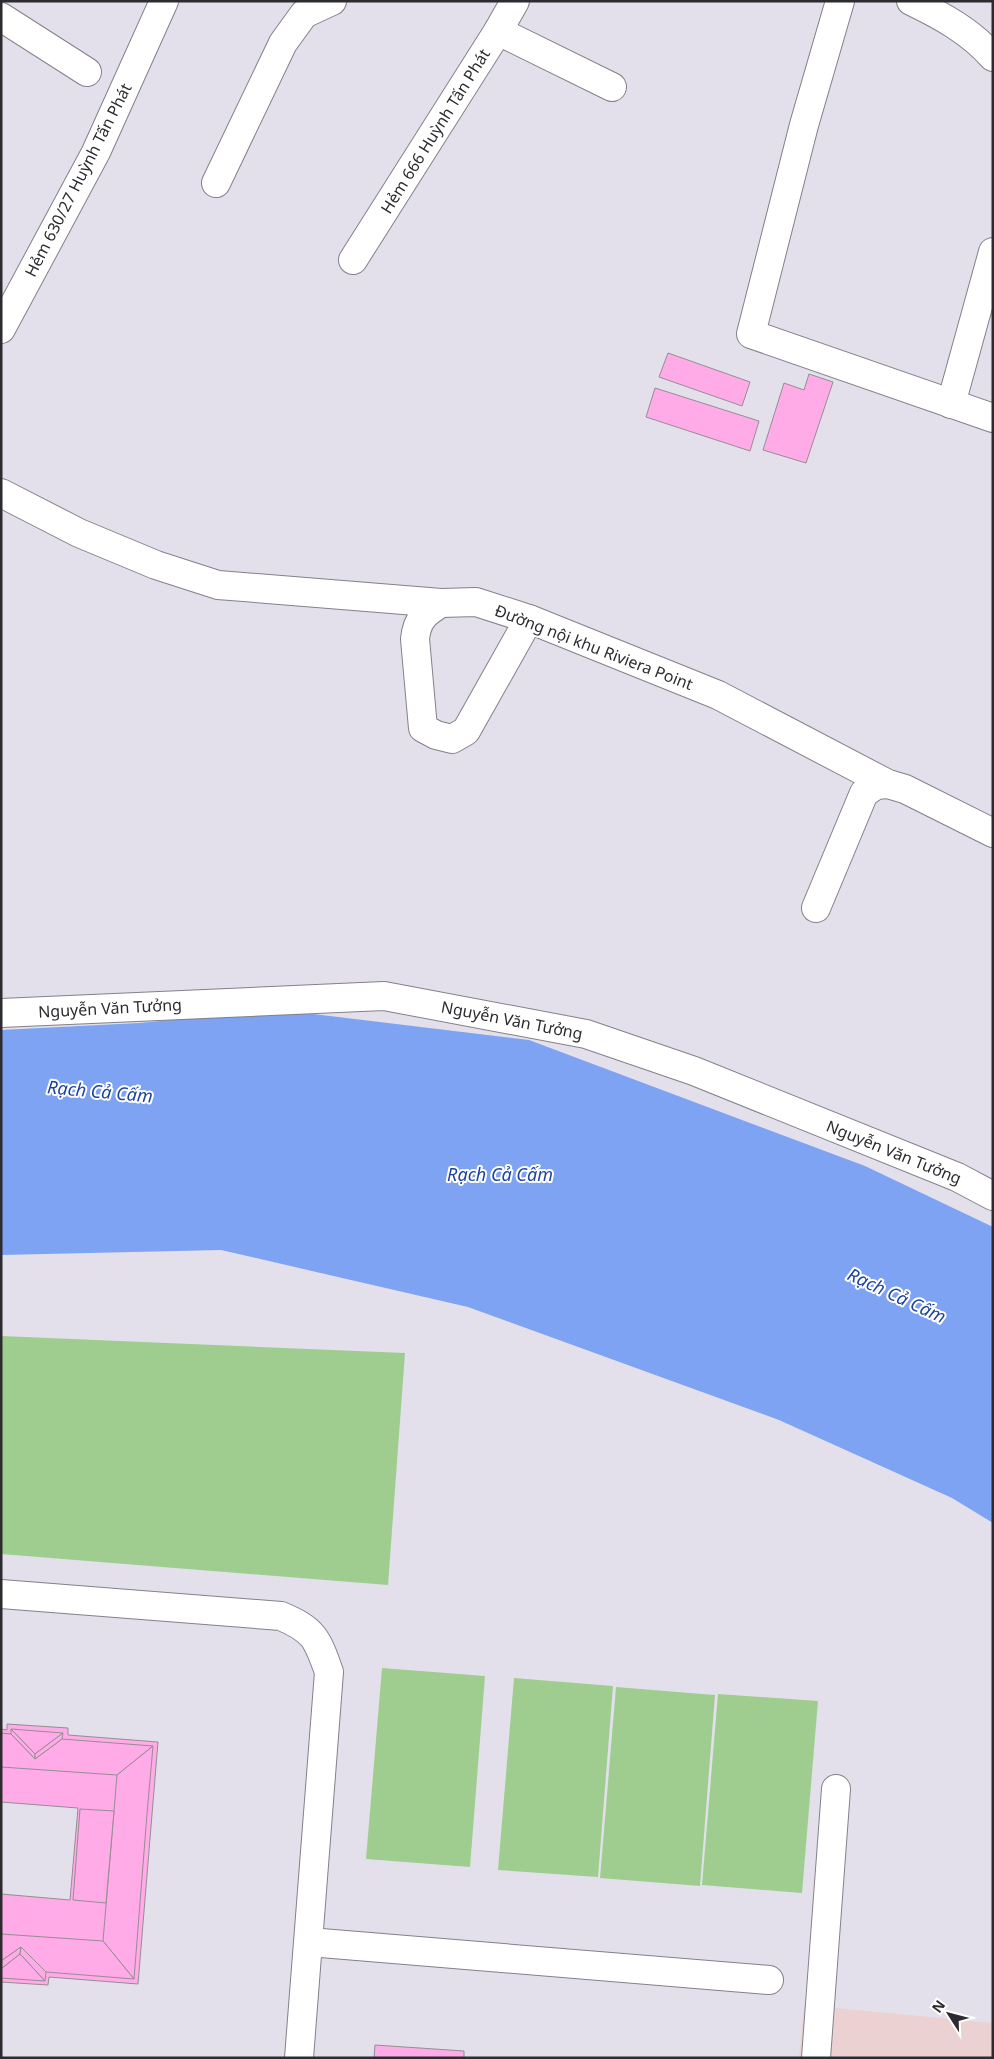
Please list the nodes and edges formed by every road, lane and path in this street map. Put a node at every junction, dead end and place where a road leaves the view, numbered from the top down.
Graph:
1 (164, 1) edge
2 (332, 1) edge
3 (515, 1) edge
4 (840, 1) edge
5 (912, 1) edge
6 (1, 17) edge
7 (498, 31) junction
8 (993, 57) edge
9 (87, 72) dead end
10 (612, 87) dead end
11 (216, 183) dead end
12 (993, 252) edge
13 (353, 260) dead end
14 (1, 329) edge
15 (951, 404) junction
16 (993, 418) edge
17 (1, 493) edge
18 (441, 603) junction
19 (529, 619) junction
20 (888, 784) junction
21 (993, 833) edge
22 (816, 908) dead end
23 (1, 1013) edge
24 (993, 1196) edge
25 (1, 1594) edge
26 (836, 1789) dead end
27 (309, 1942) junction
28 (769, 1980) dead end
29 (298, 2058) edge
30 (816, 2058) edge

1 - 14 street, Hẻm 630/27 Huỳnh Tấn Phát
2 - 11 street
3 - 7 street, Hẻm 666 Huỳnh Tấn Phát
4 - 15 street
5 - 8 street
6 - 9 street
7 - 10 street
7 - 13 street, Hẻm 666 Huỳnh Tấn Phát
12 - 15 street
15 - 16 street
17 - 18 street, Đường nội khu Riviera Point
18 - 19 street, Đường nội khu Riviera Point
18 - 19 street
19 - 20 street, Đường nội khu Riviera Point
20 - 21 street, Đường nội khu Riviera Point
20 - 22 street
23 - 24 street, Nguyễn Văn Tưởng
25 - 27 street
26 - 30 street
27 - 28 street
27 - 29 street

